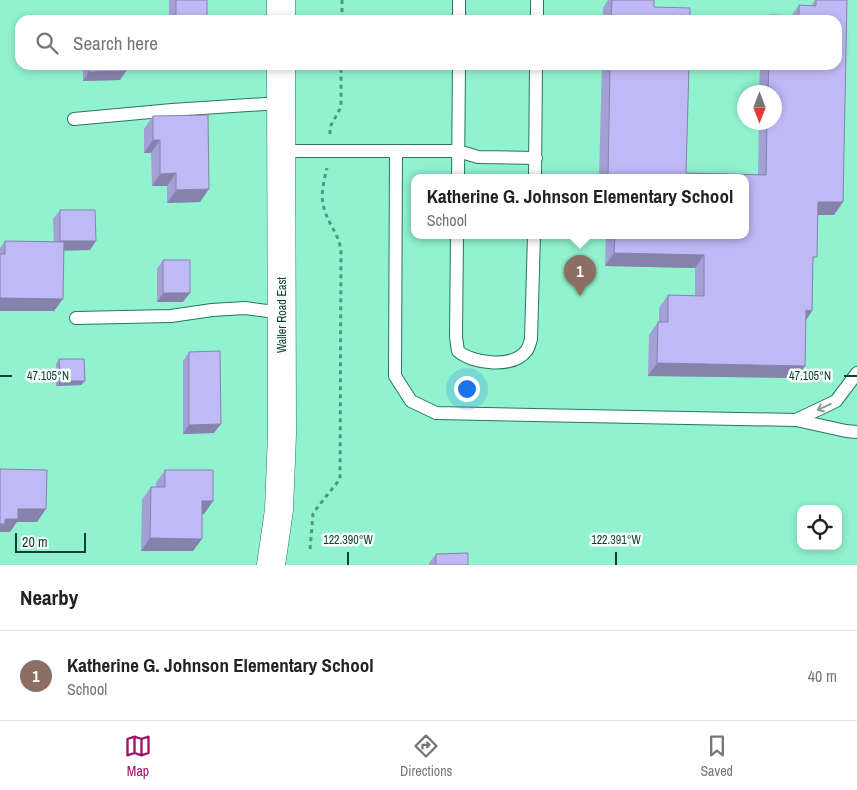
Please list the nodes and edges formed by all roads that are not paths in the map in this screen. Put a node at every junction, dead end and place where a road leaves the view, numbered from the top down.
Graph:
1 (281, 0) edge
2 (459, 0) edge
3 (537, 0) edge
4 (281, 15) edge
5 (459, 15) edge
6 (536, 15) edge
7 (281, 70) edge
8 (459, 70) edge
9 (536, 70) edge
10 (281, 104) junction
11 (74, 119) dead end
12 (281, 151) junction
13 (396, 151) junction
14 (458, 151) junction
15 (536, 158) junction
16 (458, 174) edge
17 (536, 174) edge
18 (457, 239) edge
19 (534, 239) edge
20 (282, 313) junction
21 (76, 318) dead end
22 (857, 373) edge
23 (796, 420) junction
24 (857, 432) edge
25 (271, 565) edge

1 - 4 street
2 - 5 lane
3 - 6 lane
7 - 10 street, Waller Road East
8 - 14 lane
9 - 15 lane
10 - 11 lane
10 - 12 street, Waller Road East
12 - 13 lane
12 - 20 street, Waller Road East
13 - 14 lane
13 - 23 lane
14 - 15 lane
14 - 16 lane
15 - 17 lane
18 - 19 lane
20 - 21 lane
20 - 25 street, Waller Road East
22 -> 23 lane
23 - 24 lane

